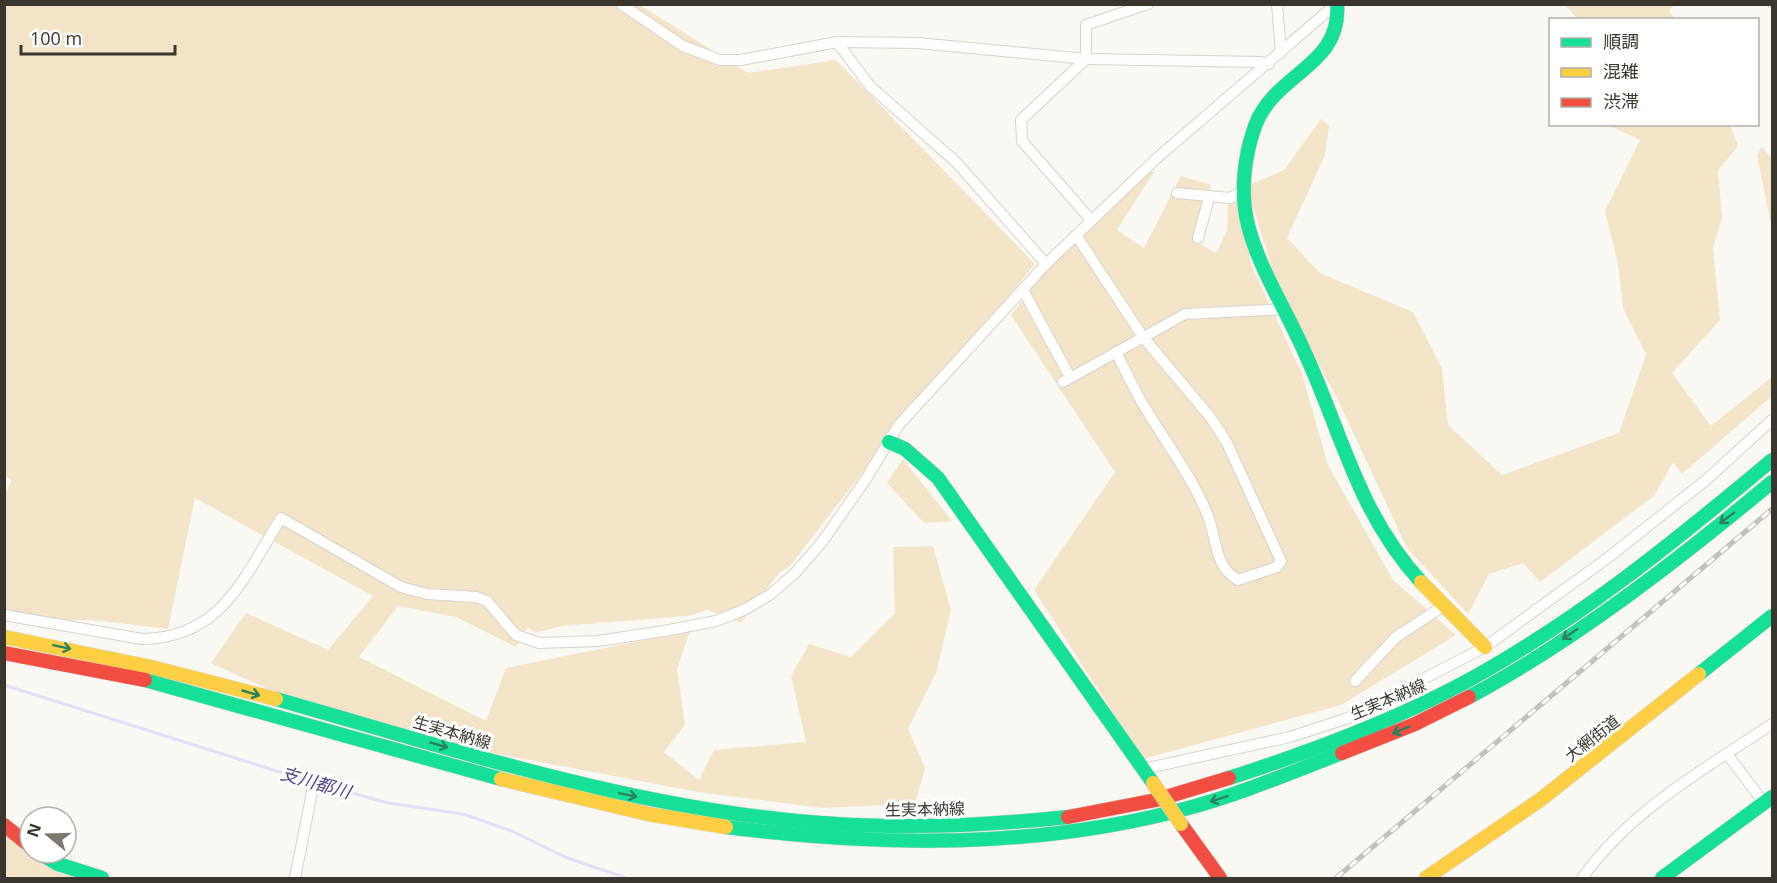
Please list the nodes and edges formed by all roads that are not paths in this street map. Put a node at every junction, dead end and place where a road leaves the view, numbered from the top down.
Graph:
1 (621, 4) edge
2 (1148, 4) edge
3 (1277, 4) edge
4 (1336, 4) edge
5 (837, 42) junction
6 (1281, 53) junction
7 (1086, 59) junction
8 (1269, 64) junction
9 (1244, 191) junction
10 (1177, 193) dead end
11 (1209, 198) junction
12 (1091, 220) junction
13 (1076, 235) junction
14 (1198, 238) dead end
15 (1046, 264) junction
16 (1023, 290) junction
17 (1285, 309) junction
18 (1143, 337) junction
19 (1116, 352) junction
20 (1773, 420) edge
21 (889, 442) junction
22 (1773, 460) edge
23 (1773, 482) edge
24 (1445, 605) junction
25 (4, 615) edge
26 (1773, 615) edge
27 (4, 637) edge
28 (1485, 647) junction
29 (4, 652) edge
30 (1354, 681) dead end
31 (1773, 724) edge
32 (1727, 754) junction
33 (1143, 769) junction
34 (313, 787) dead end
35 (1768, 800) edge
36 (4, 825) edge
37 (18, 836) edge
38 (61, 865) edge
39 (102, 879) edge
40 (295, 879) edge
41 (1220, 879) edge
42 (1426, 879) edge
43 (1582, 879) edge
44 (1662, 879) edge

1 - 5 street
2 - 7 street
3 - 6 street
4 - 6 street
4 - 9 main road
5 - 7 street
5 - 15 street
6 - 8 street
7 - 8 street
7 - 12 street
8 - 12 street
9 - 11 street
9 - 17 main road
10 - 11 street
11 - 14 street
12 - 13 street
13 - 15 street
13 - 18 street
15 - 16 street
16 - 19 street
16 - 21 street
17 - 18 street
17 - 24 main road
18 - 19 street
18 - 19 street
20 - 28 street
21 - 25 street
21 - 33 main road
27 -> 22 main road, 生実本納線
23 -> 29 main road, 生実本納線
24 - 28 main road
24 - 30 street
26 - 42 main road, 大網街道
28 - 33 street
31 - 32 street
32 - 35 street
32 - 43 street
33 - 41 main road, bridge
34 - 40 street
35 - 44 main road
36 - 37 main road
38 - 39 main road

